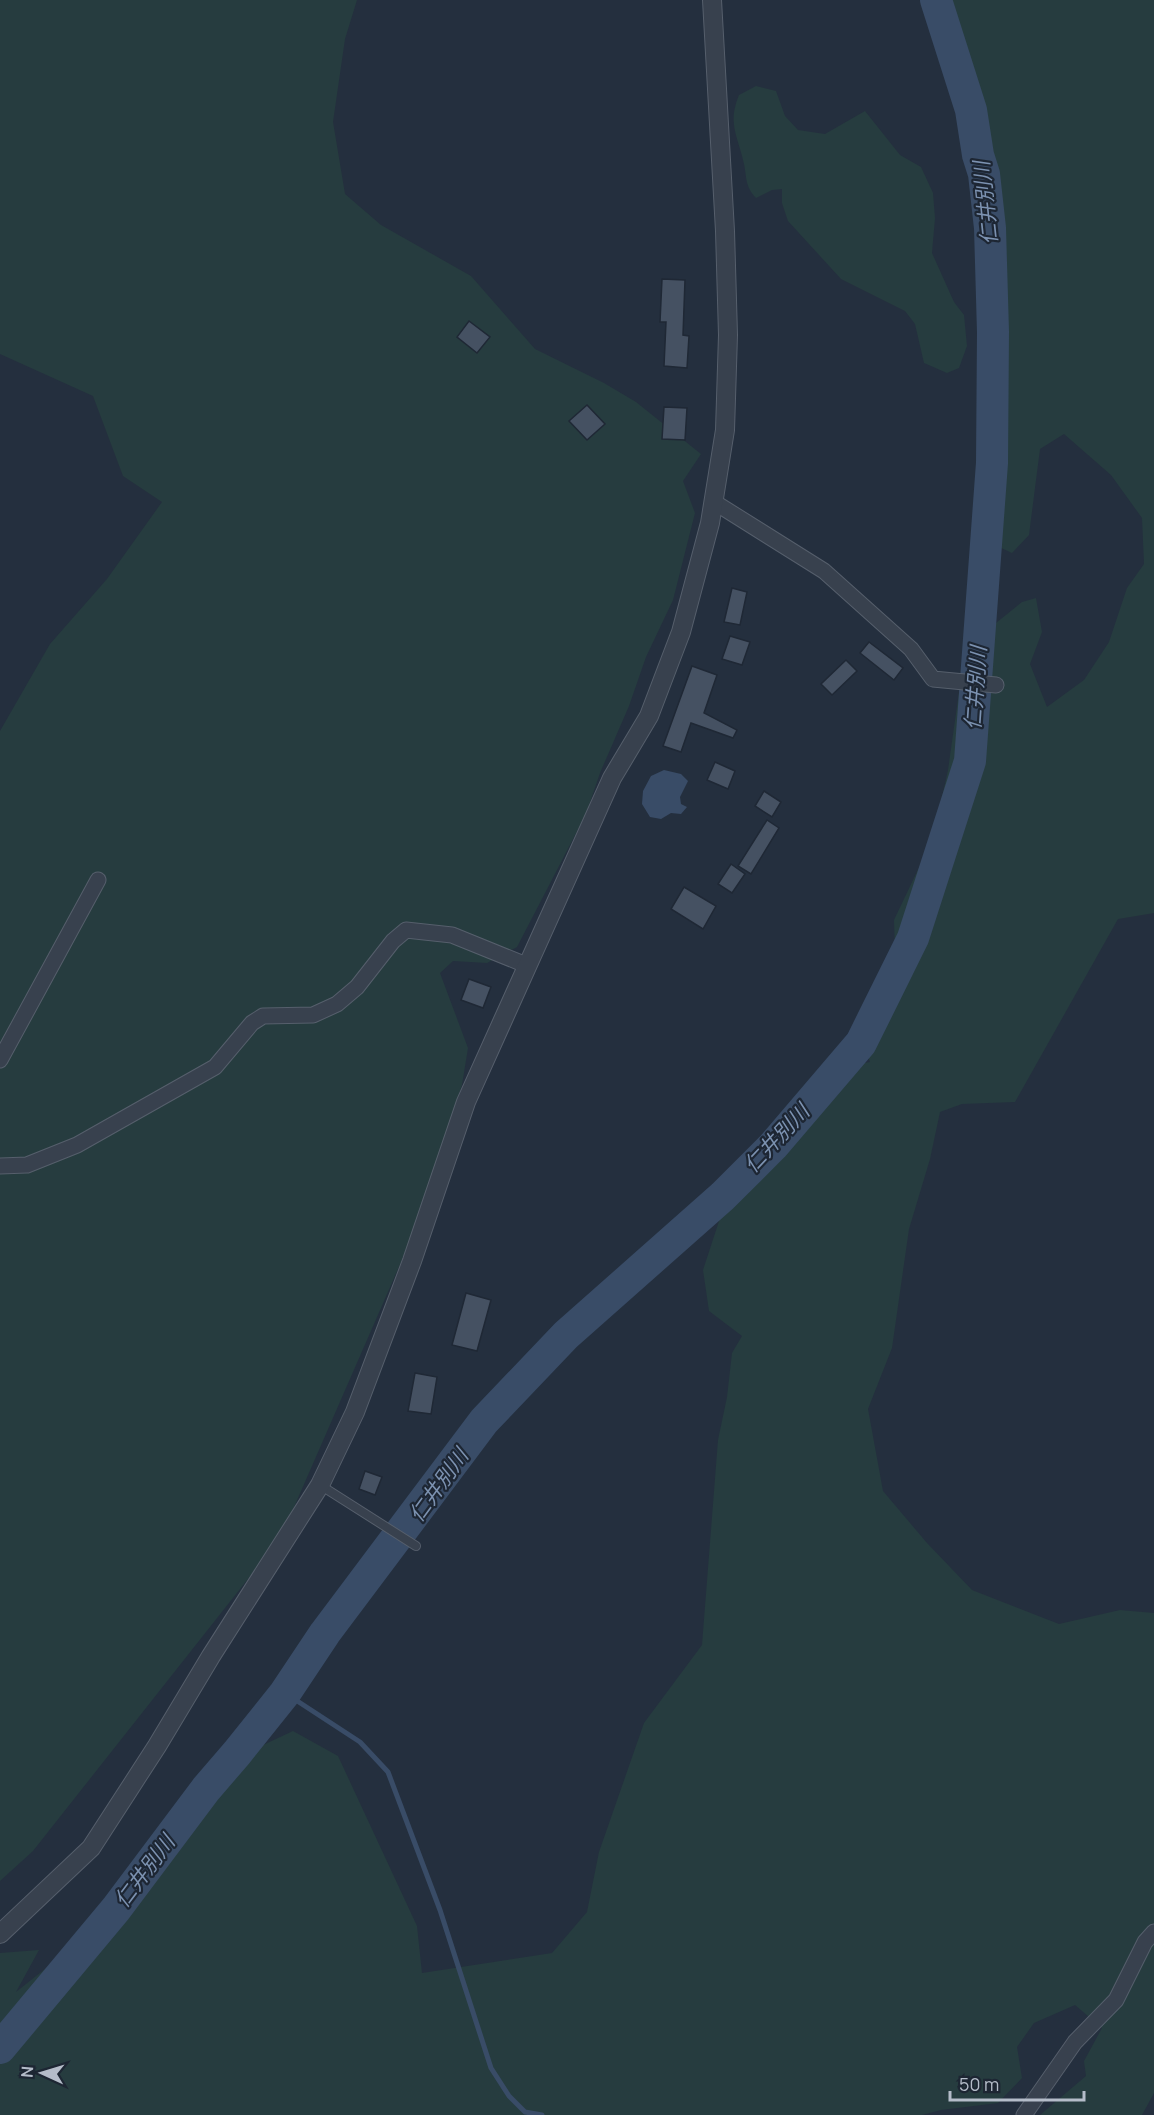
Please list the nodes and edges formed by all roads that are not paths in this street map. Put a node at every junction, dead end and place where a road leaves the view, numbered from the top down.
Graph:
1 (712, 0) edge
2 (714, 502) junction
3 (996, 685) dead end
4 (98, 880) dead end
5 (526, 964) junction
6 (0, 1060) edge
7 (0, 1166) edge
8 (320, 1485) junction
9 (416, 1546) dead end
10 (1154, 1932) edge
11 (0, 1934) edge
12 (1024, 2115) edge

1 - 2 street
2 - 3 street
2 - 5 street
4 - 6 street
5 - 7 street
5 - 8 street
8 - 9 lane
8 - 11 street
10 - 12 street

